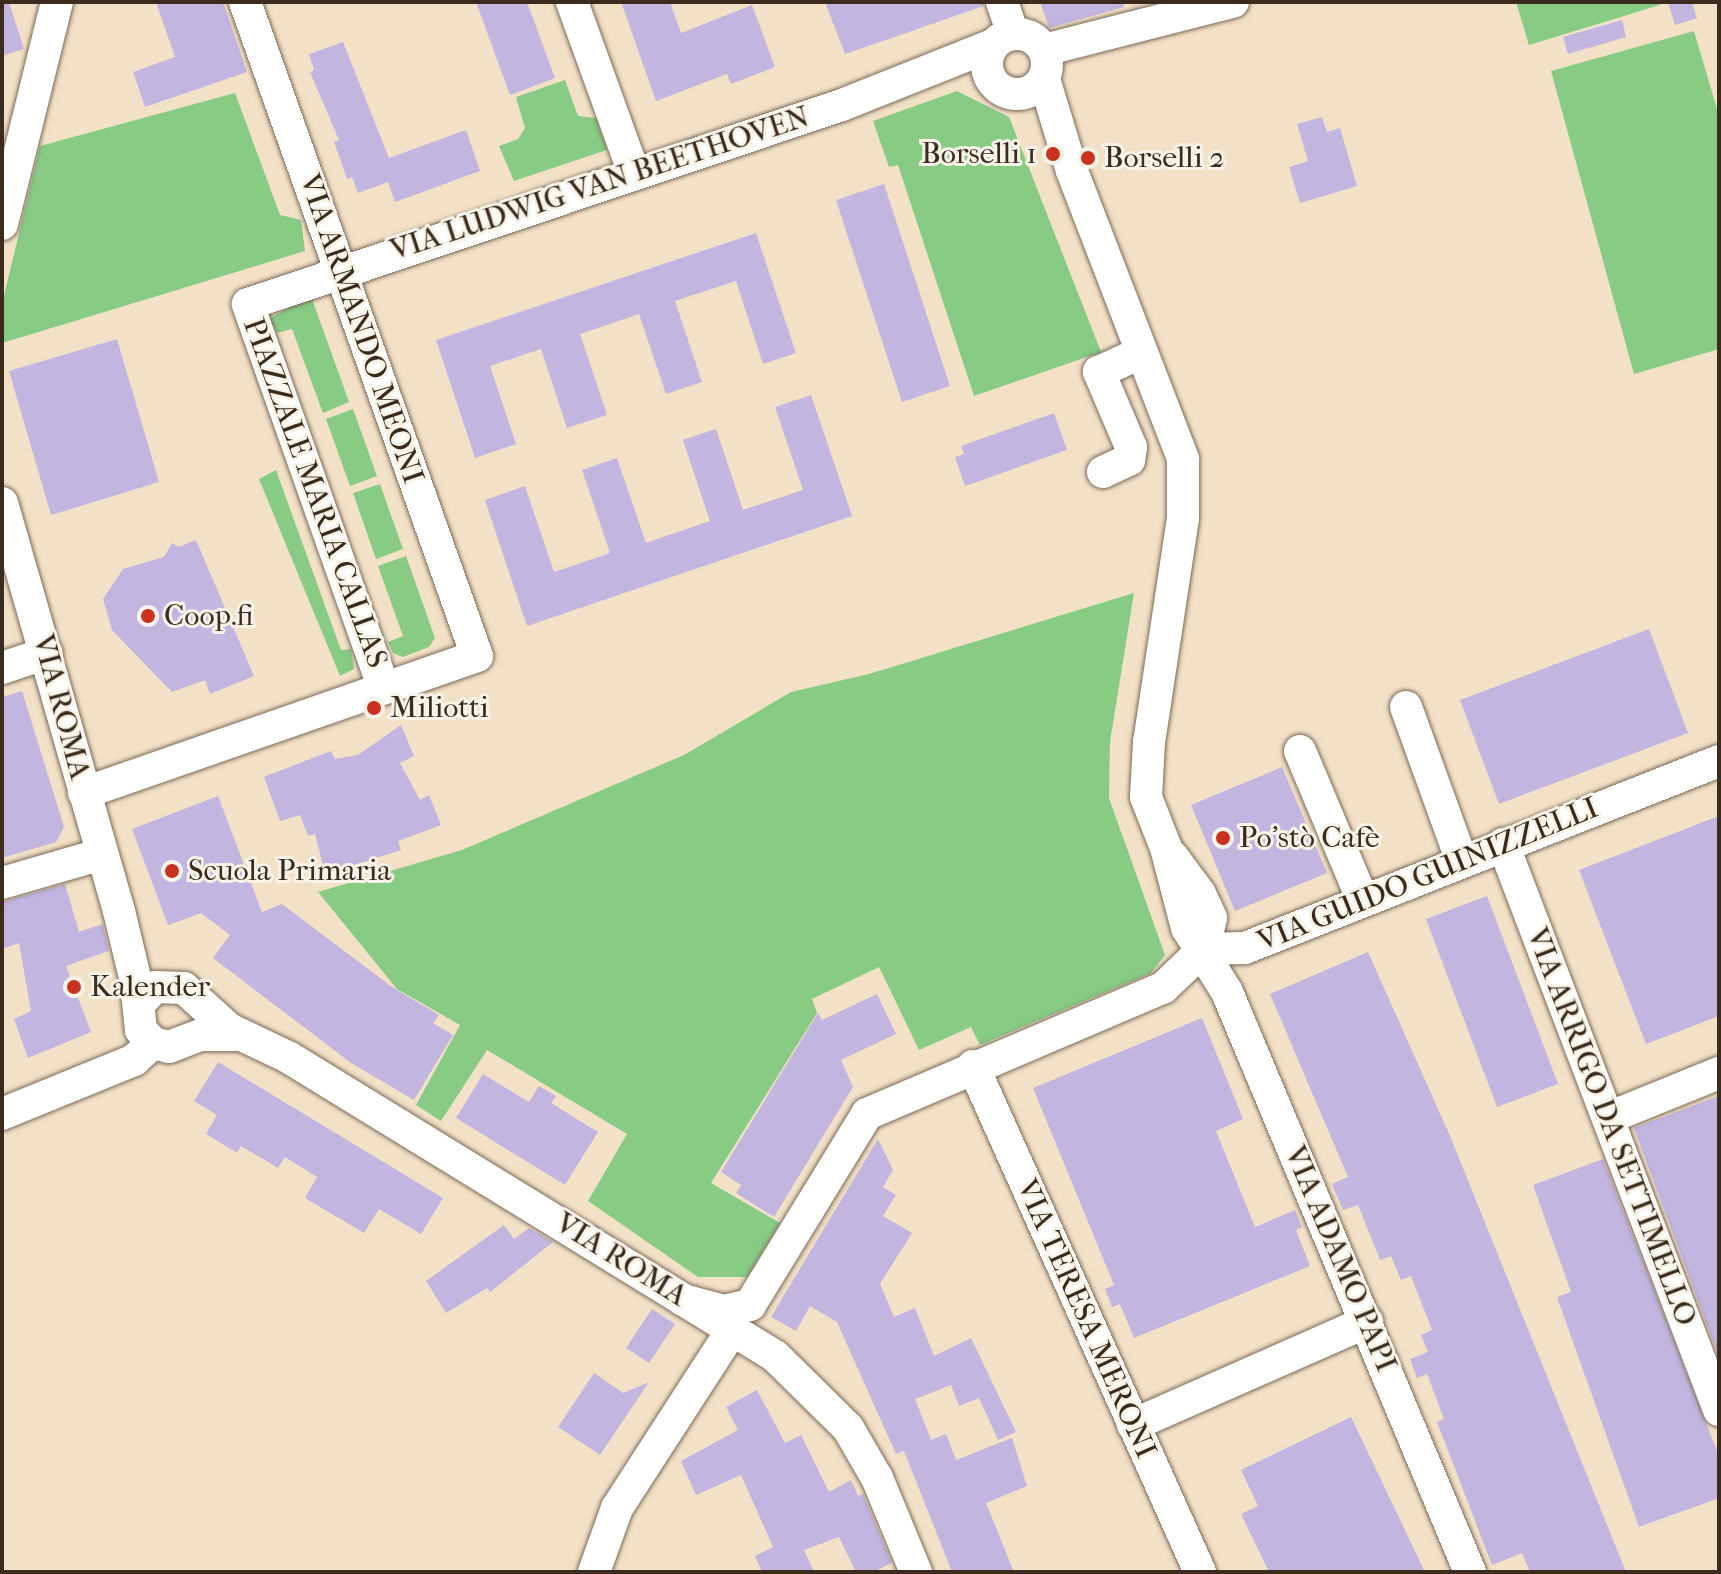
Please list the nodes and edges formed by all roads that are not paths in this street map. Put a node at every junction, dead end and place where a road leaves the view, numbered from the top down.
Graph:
1 (57, 2) edge
2 (245, 2) edge
3 (572, 2) edge
4 (1002, 2) edge
5 (1233, 2) edge
6 (998, 51) junction
7 (1037, 74) junction
8 (634, 173) junction
9 (2, 224) edge
10 (341, 270) junction
11 (1142, 352) junction
12 (1103, 472) dead end
13 (2, 503) edge
14 (47, 653) junction
15 (2, 668) edge
16 (383, 686) junction
17 (1406, 707) dead end
18 (1300, 751) dead end
19 (1719, 761) edge
20 (84, 793) junction
21 (1503, 844) junction
22 (102, 854) junction
23 (1461, 859) junction
24 (2, 883) edge
25 (1363, 901) junction
26 (119, 911) junction
27 (1204, 949) junction
28 (166, 984) junction
29 (196, 1002) junction
30 (139, 1004) junction
31 (240, 1035) junction
32 (191, 1037) junction
33 (153, 1043) junction
34 (973, 1066) junction
35 (1719, 1073) edge
36 (2, 1114) edge
37 (1608, 1118) junction
38 (741, 1317) junction
39 (1367, 1322) junction
40 (1719, 1410) edge
41 (1133, 1425) junction
42 (594, 1572) edge
43 (916, 1572) edge
44 (1200, 1572) edge
45 (1470, 1572) edge

1 - 9 street
2 - 10 street, VIA ARMANDO MEONI
3 - 8 street
4 - 6 street
5 - 7 street
6 - 7 street
6 - 7 street
6 - 8 street, VIA LUDWIG VAN BEETHOVEN
7 - 11 street
8 - 10 street, VIA LUDWIG VAN BEETHOVEN
10 - 16 street, PIAZZALE MARIA CALLAS
10 - 16 street, VIA ARMANDO MEONI
11 - 12 street
11 - 27 street
13 - 14 street, VIA ROMA
14 - 15 street
14 - 20 street, VIA ROMA
16 - 20 street
17 - 23 street
18 - 25 street
19 - 21 street, VIA GUIDO GUINIZZELLI
20 - 22 street, VIA ROMA
21 - 23 street, VIA GUIDO GUINIZZELLI
21 - 37 street, VIA ARRIGO DA SETTIMELLO
22 - 24 street
22 - 26 street, VIA ROMA
23 - 25 street, VIA GUIDO GUINIZZELLI
25 - 27 street, VIA GUIDO GUINIZZELLI
26 - 28 street, VIA ROMA
26 - 30 street, VIA ROMA
27 - 34 street
27 - 39 street, VIA ADAMO PAPI
28 - 29 street, VIA ROMA
28 - 30 street
29 - 31 street, VIA ROMA
29 - 32 street
30 - 33 street, VIA ROMA
31 - 32 street, VIA ROMA
31 - 38 street, VIA ROMA
32 - 33 street, VIA ROMA
33 - 36 street
34 - 38 street
34 - 41 street, VIA TERESA MERONI
35 - 37 street
37 - 40 street, VIA ARRIGO DA SETTIMELLO
38 - 42 street
38 - 43 street, VIA ROMA
39 - 41 street
39 - 45 street, VIA ADAMO PAPI
41 - 44 street, VIA TERESA MERONI

